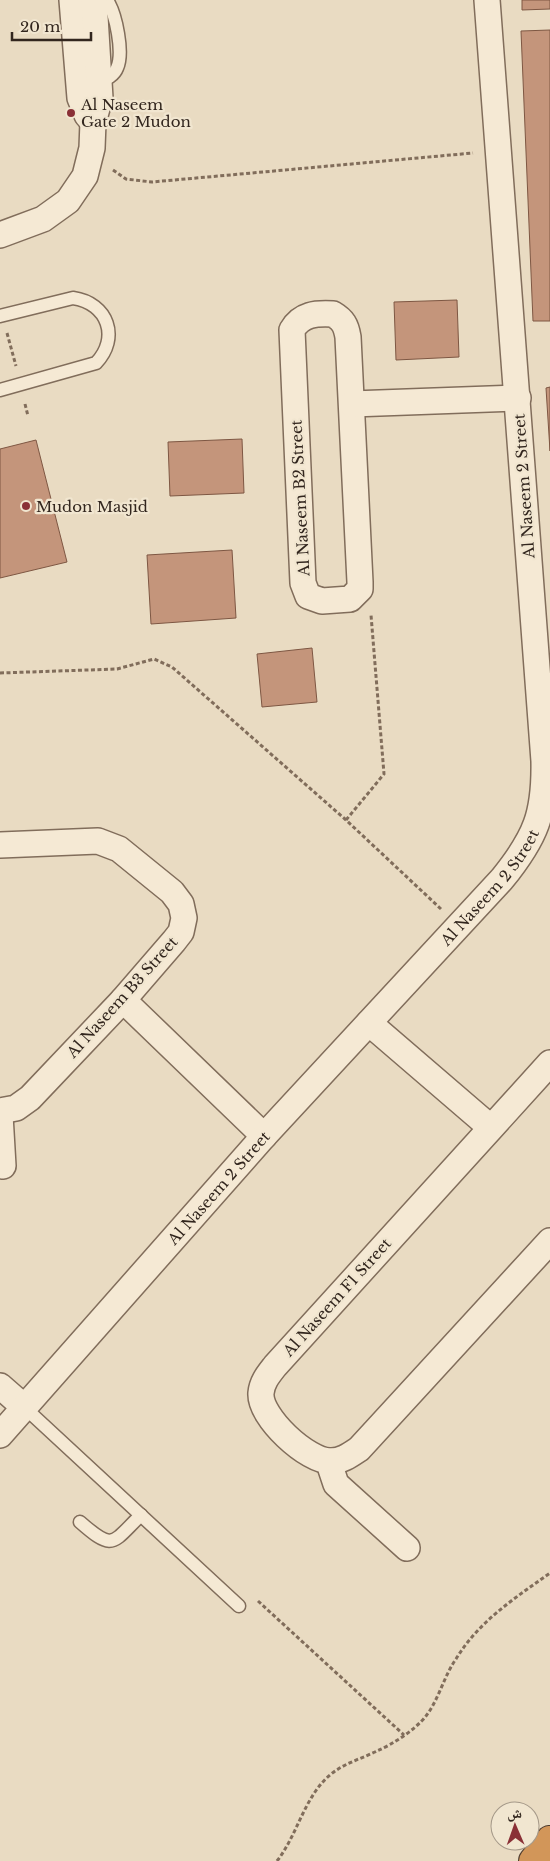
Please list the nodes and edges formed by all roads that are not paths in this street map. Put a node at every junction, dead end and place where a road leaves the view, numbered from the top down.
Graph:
1 (487, 0) edge
2 (88, 8) edge
3 (93, 122) junction
4 (0, 234) edge
5 (1, 315) edge
6 (0, 390) edge
7 (518, 398) junction
8 (352, 404) junction
9 (542, 621) edge
10 (0, 845) edge
11 (123, 1000) junction
12 (369, 1023) junction
13 (549, 1065) edge
14 (0, 1111) edge
15 (0, 1115) edge
16 (490, 1127) junction
17 (264, 1136) junction
18 (3, 1166) dead end
19 (550, 1240) edge
20 (0, 1386) edge
21 (24, 1407) junction
22 (0, 1435) edge
23 (331, 1462) junction
24 (141, 1515) junction
25 (80, 1522) dead end
26 (407, 1548) dead end
27 (239, 1606) dead end
28 (550, 1840) edge
29 (533, 1861) edge

1 - 7 street, Al Naseem 2 Street
2 - 3 street
2 - 3 street
3 - 4 street
5 - 6 lane
7 - 8 street
7 - 9 street, Al Naseem 2 Street
8 - 8 street, Al Naseem B2 Street
9 - 12 street, Al Naseem 2 Street
10 - 11 street, Al Naseem B3 Street
11 - 14 street, Al Naseem B3 Street
11 - 17 street
12 - 16 street
12 - 17 street, Al Naseem 2 Street
13 - 16 street, Al Naseem F1 Street
15 - 18 street
16 - 23 street, Al Naseem F1 Street
17 - 21 street, Al Naseem 2 Street
19 - 23 street
20 - 21 street
21 - 22 street, Al Naseem 2 Street
21 - 24 lane
23 - 26 street
24 - 25 lane
24 - 27 lane
28 - 29 highway

